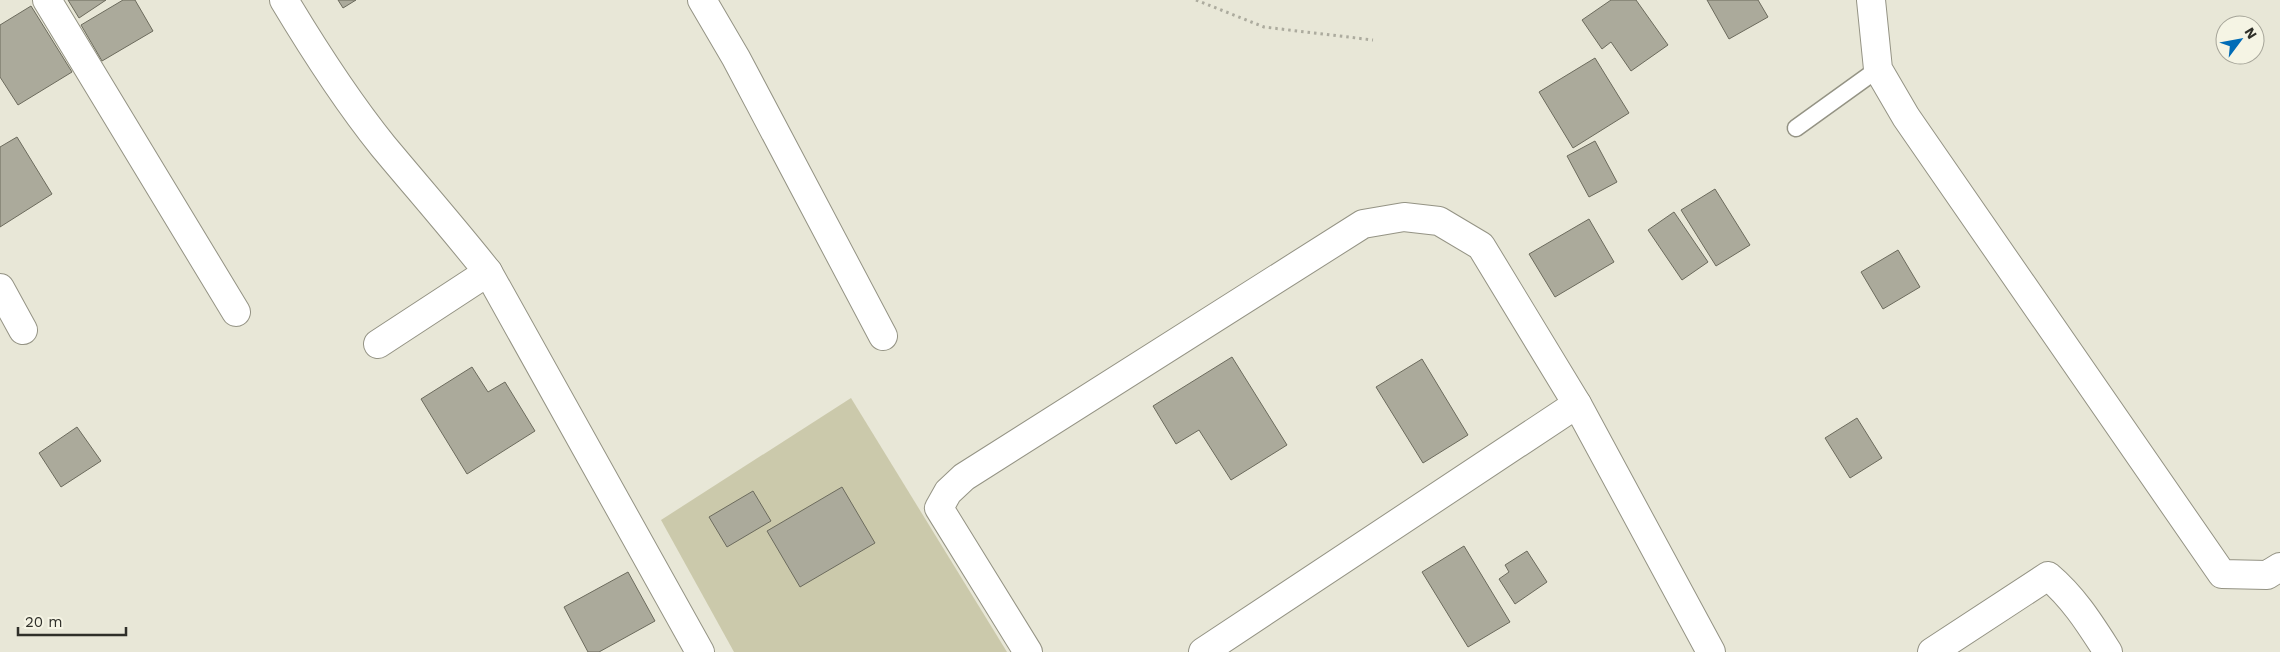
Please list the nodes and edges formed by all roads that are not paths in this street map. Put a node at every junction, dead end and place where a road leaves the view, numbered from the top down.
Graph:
1 (47, 0) edge
2 (284, 0) edge
3 (702, 0) edge
4 (1871, 0) edge
5 (1878, 69) junction
6 (1796, 128) dead end
7 (488, 272) junction
8 (0, 288) edge
9 (236, 312) dead end
10 (23, 330) dead end
11 (883, 336) dead end
12 (378, 344) dead end
13 (1577, 404) junction
14 (2280, 567) edge
15 (1702, 649) edge
16 (700, 652) edge
17 (1028, 652) edge
18 (1203, 652) edge
19 (1932, 652) edge
20 (2108, 652) edge

1 - 9 street
2 - 7 street
3 - 11 street
4 - 5 street
5 - 6 lane
5 - 14 street
7 - 12 street
7 - 16 street
8 - 10 street
13 - 15 street
13 - 17 street
13 - 18 street
19 - 20 street

